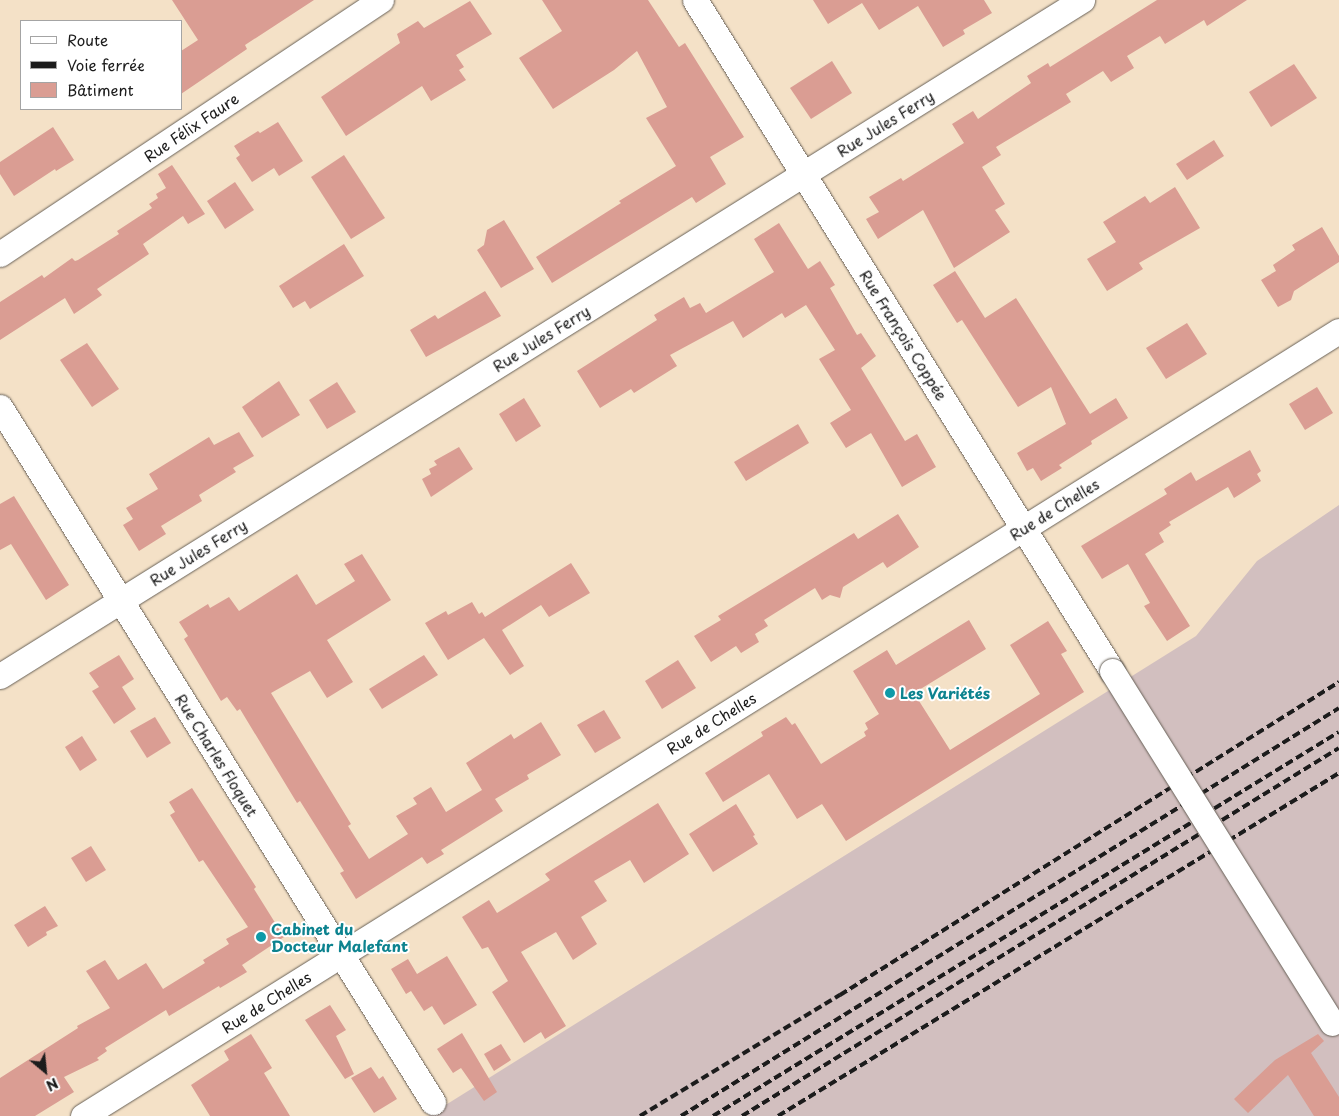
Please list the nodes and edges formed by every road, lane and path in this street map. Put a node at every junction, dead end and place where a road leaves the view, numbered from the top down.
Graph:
1 (381, 0) edge
2 (695, 0) edge
3 (1082, 0) edge
4 (804, 174) junction
5 (0, 254) edge
6 (1339, 331) edge
7 (0, 407) edge
8 (1025, 527) junction
9 (120, 600) junction
10 (0, 676) edge
11 (342, 954) junction
12 (1336, 1028) edge
13 (433, 1102) dead end
14 (83, 1116) edge

1 - 5 street, Rue Félix Faure
2 - 4 street, Rue François Coppée
3 - 4 street, Rue Jules Ferry
4 - 8 street, Rue François Coppée
4 - 9 street, Rue Jules Ferry
6 - 8 street, Rue de Chelles
7 - 9 street, Rue Charles Floquet
8 - 11 street, Rue de Chelles
8 - 12 street, Rue François Coppée, bridge
9 - 10 street, Rue Jules Ferry
9 - 11 street, Rue Charles Floquet
11 - 13 street, Rue Charles Floquet
11 - 14 street, Rue de Chelles

